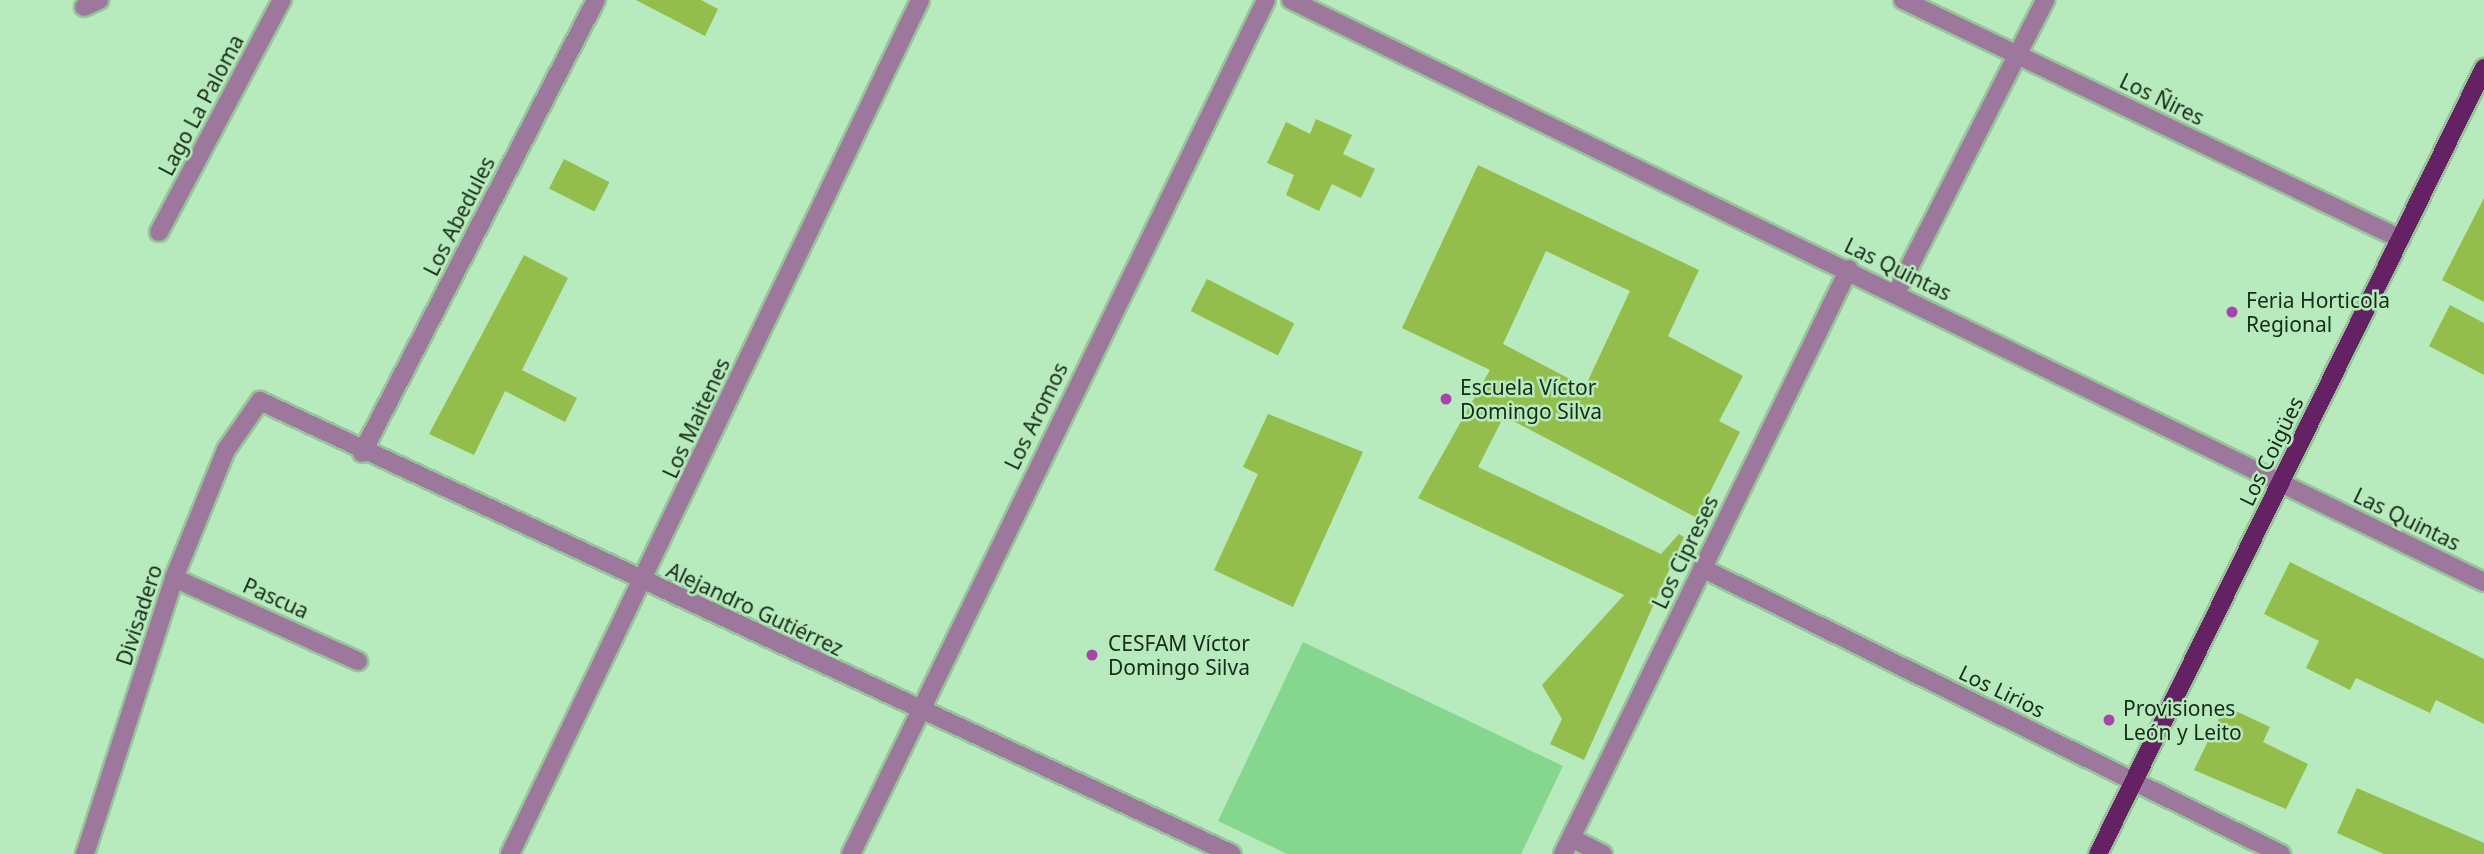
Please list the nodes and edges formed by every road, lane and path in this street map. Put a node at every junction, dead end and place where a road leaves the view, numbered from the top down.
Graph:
1 (282, 0) edge
2 (596, 0) edge
3 (920, 0) edge
4 (1266, 0) edge
5 (1291, 0) edge
6 (1903, 0) edge
7 (2045, 0) edge
8 (2018, 55) junction
9 (2484, 68) edge
10 (159, 232) dead end
11 (2401, 239) junction
12 (1849, 270) junction
13 (1896, 293) junction
14 (260, 401) joint
15 (362, 453) junction
16 (2281, 482) junction
17 (1702, 568) junction
18 (174, 578) junction
19 (643, 582) junction
20 (2484, 582) edge
21 (358, 661) dead end
22 (919, 710) junction
23 (2134, 781) junction
24 (1567, 846) edge
25 (1208, 849) edge
26 (85, 854) edge
27 (510, 854) edge
28 (851, 854) edge
29 (1233, 854) edge
30 (1603, 854) edge
31 (2098, 854) edge
32 (2281, 854) edge

1 - 10 street, Lago La Paloma
2 - 15 street, Los Abedules
3 - 19 street, Los Maitenes
4 - 22 street, Los Aromos
5 - 12 street, Las Quintas
6 - 8 street, Los Ñires
7 - 8 street
8 - 11 street, Los Ñires
8 - 13 street
9 - 11 main road, Los Coigües
11 - 16 main road, Los Coigües
12 - 13 street, Las Quintas
12 - 17 street, Los Cipreses
13 - 16 street, Las Quintas
14 - 15 street, Alejandro Gutiérrez
14 - 18 street, Divisadero
15 - 19 street, Alejandro Gutiérrez
16 - 20 street, Las Quintas
16 - 23 main road, Los Coigües
17 - 23 street, Los Lirios
17 - 24 street, Los Cipreses
18 - 21 street, Pascua
18 - 26 street, Divisadero
19 - 22 street, Alejandro Gutiérrez
19 - 27 street, Los Maitenes
22 - 25 street, Alejandro Gutiérrez
22 - 28 street, Los Aromos
23 - 31 main road, Los Coigües
23 - 32 street, Los Lirios
24 - 30 street
25 - 29 street, Alejandro Gutiérrez

